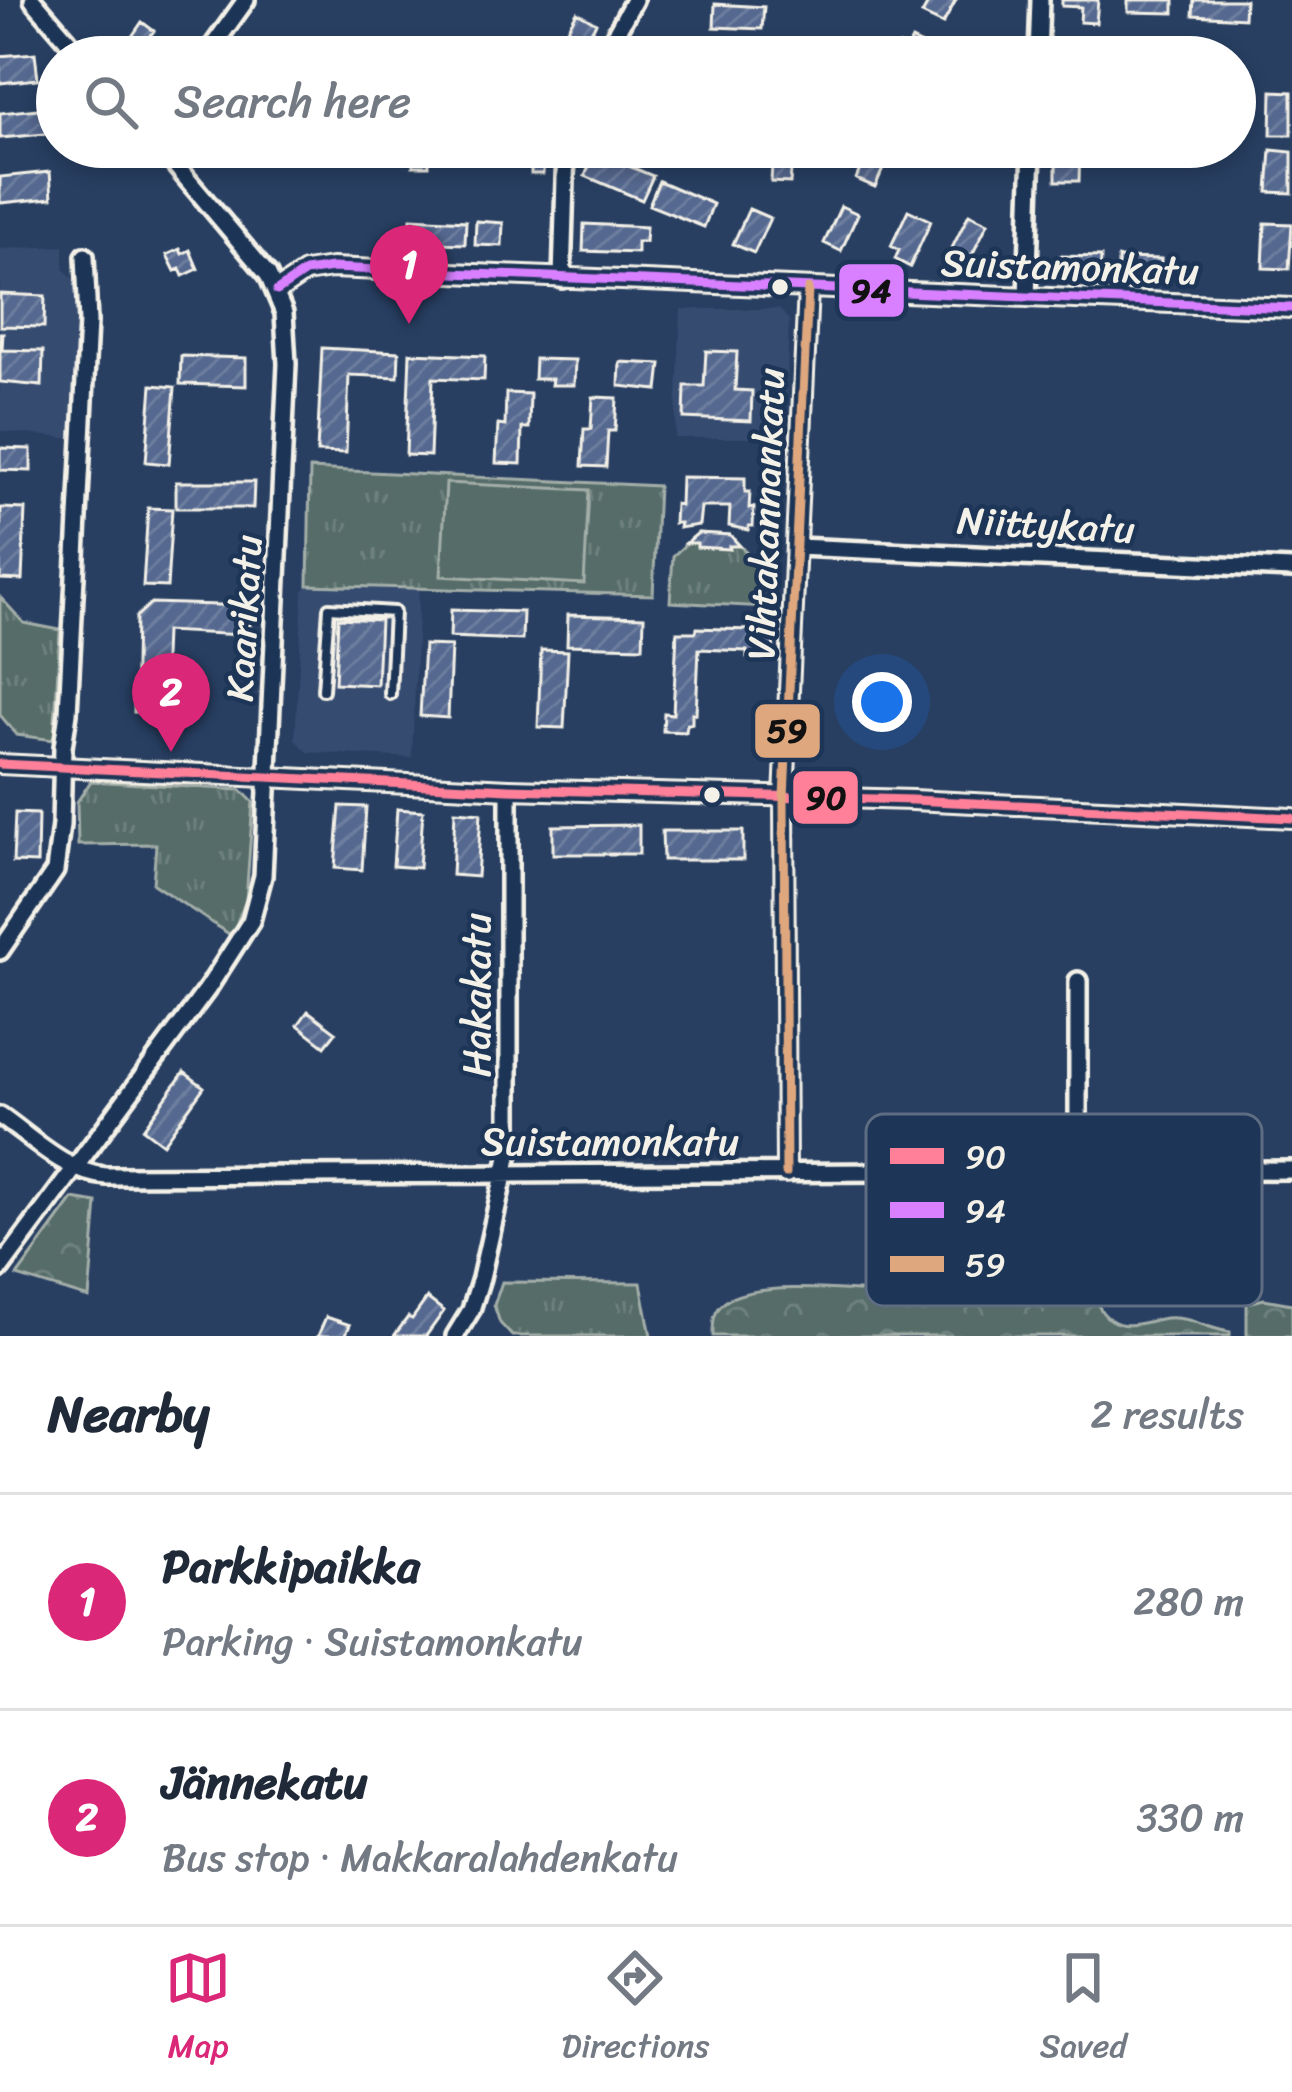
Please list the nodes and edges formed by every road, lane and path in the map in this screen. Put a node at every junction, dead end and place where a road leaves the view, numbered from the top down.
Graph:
1 (33, 0) edge
2 (246, 0) edge
3 (634, 0) edge
4 (1040, 0) edge
5 (64, 36) edge
6 (220, 36) edge
7 (614, 36) edge
8 (1039, 36) edge
9 (178, 168) edge
10 (565, 168) edge
11 (1031, 168) edge
12 (85, 256) dead end
13 (562, 279) junction
14 (808, 289) junction
15 (277, 291) junction
16 (1027, 298) junction
17 (1292, 308) edge
18 (797, 547) junction
19 (1292, 569) edge
20 (323, 690) dead end
21 (390, 694) dead end
22 (0, 764) edge
23 (62, 766) junction
24 (268, 776) junction
25 (509, 789) junction
26 (784, 797) junction
27 (1292, 818) edge
28 (0, 951) edge
29 (1078, 981) dead end
30 (1078, 1114) edge
31 (0, 1116) edge
32 (73, 1168) junction
33 (1262, 1170) edge
34 (1292, 1170) edge
35 (866, 1172) edge
36 (506, 1173) junction
37 (786, 1173) junction
38 (0, 1269) edge
39 (454, 1336) edge

1 - 5 street
2 - 6 street
3 - 7 street
4 - 8 street
9 - 15 street, Kaarikatu
10 - 13 street
11 - 16 street
12 - 23 street
13 - 14 street, Suistamonkatu
13 - 15 street, Suistamonkatu
14 - 16 street, Suistamonkatu
14 - 18 street, Vihtakannankatu
15 - 24 street, Kaarikatu
16 - 17 street, Suistamonkatu
18 - 19 street, Niittykatu
18 - 26 street, Vihtakannankatu
20 - 21 lane
22 - 23 street
23 - 24 street
23 - 28 street
24 - 25 street
24 - 32 street, Kaarikatu
25 - 26 street
25 - 36 street, Hakakatu
26 - 27 street
26 - 37 street, Vihtakannankatu
29 - 30 street
31 - 32 street
32 - 36 street, Suistamonkatu
32 - 38 street, Kaarikatu
33 - 34 street, Suistamonkatu
35 - 37 street, Suistamonkatu
36 - 37 street, Suistamonkatu
36 - 39 street, Hakakatu

